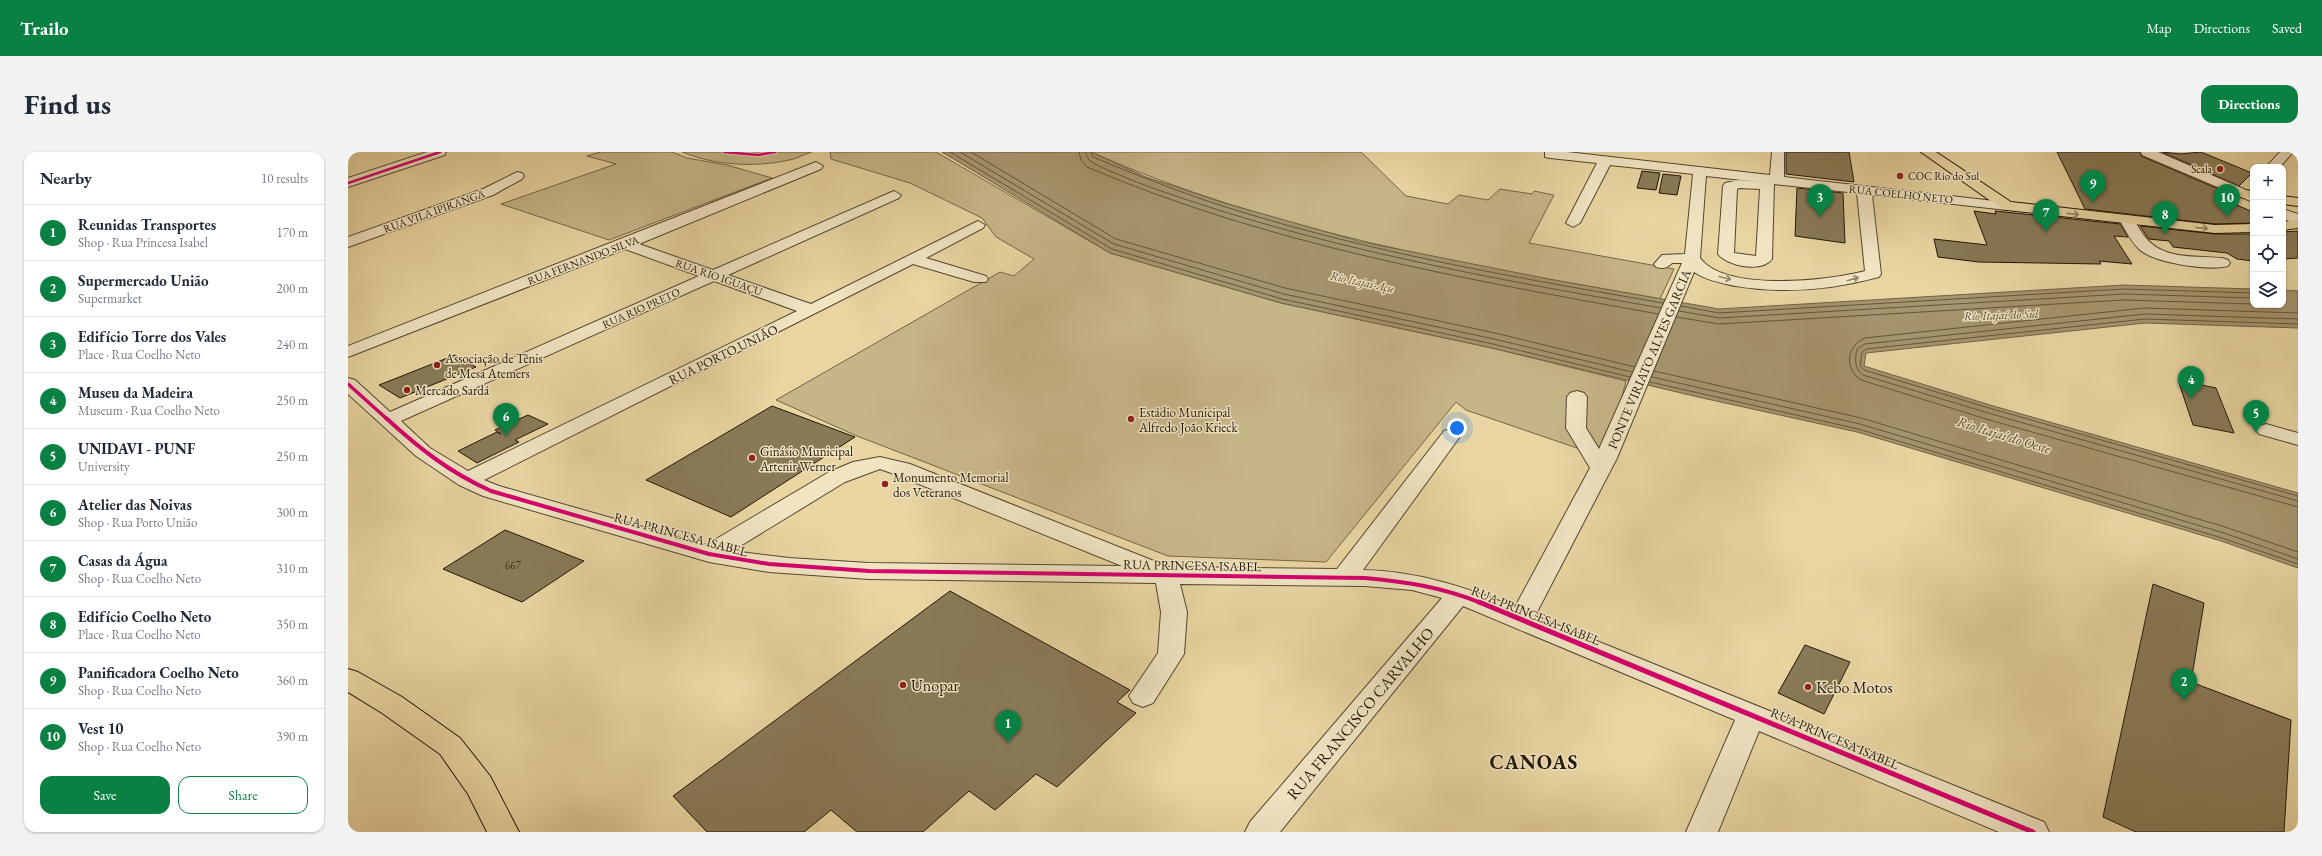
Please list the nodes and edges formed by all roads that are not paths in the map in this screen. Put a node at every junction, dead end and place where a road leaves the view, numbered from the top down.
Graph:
1 (440, 152) edge
2 (1778, 152) edge
3 (1927, 152) edge
4 (2147, 152) edge
5 (2287, 152) edge
6 (1550, 154) dead end
7 (1605, 161) junction
8 (2276, 164) edge
9 (816, 166) dead end
10 (1700, 172) junction
11 (518, 176) dead end
12 (1770, 182) junction
13 (348, 183) edge
14 (1864, 190) junction
15 (2250, 193) edge
16 (894, 195) dead end
17 (2286, 200) edge
18 (2298, 202) edge
19 (2006, 206) junction
20 (2286, 214) edge
21 (2126, 219) junction
22 (2298, 220) edge
23 (1573, 223) dead end
24 (2298, 224) edge
25 (978, 225) dead end
26 (2286, 226) edge
27 (2250, 228) edge
28 (352, 238) edge
29 (625, 244) junction
30 (912, 259) junction
31 (1692, 259) junction
32 (2222, 263) dead end
33 (1662, 264) dead end
34 (714, 275) junction
35 (980, 278) dead end
36 (812, 310) junction
37 (348, 352) edge
38 (348, 384) edge
39 (1577, 397) dead end
40 (388, 420) junction
41 (2266, 430) dead end
42 (1451, 435) dead end
43 (2298, 439) edge
44 (1603, 463) junction
45 (467, 480) junction
46 (709, 554) junction
47 (1166, 575) junction
48 (1343, 579) junction
49 (1459, 594) junction
50 (1521, 619) junction
51 (348, 679) edge
52 (1143, 696) dead end
53 (1752, 714) junction
54 (503, 832) edge
55 (1261, 832) edge
56 (1702, 832) edge
57 (2033, 832) edge

1 - 13 street
2 - 12 street
3 - 19 main road
4 - 15 street
5 - 8 street
6 - 7 street, RUA COELHO NETO
7 - 10 street, RUA COELHO NETO
7 - 23 street
9 - 29 street, RUA FERNANDO SILVA
10 - 12 street, RUA COELHO NETO
10 - 31 street, PONTE VIRIATO ALVES GARCIA
11 - 28 street, RUA VILA IPIRANGA
12 - 12 street
12 - 14 street, RUA COELHO NETO
14 - 19 street, RUA COELHO NETO
31 -> 14 street
16 - 34 street, RUA RIO PRETO
17 - 18 main road
19 -> 21 main road, RUA COELHO NETO
20 - 22 street
21 -> 27 main road, RUA COELHO NETO
21 - 32 street
24 - 26 main road
25 - 30 street, RUA PORTO UNIÃO
29 - 34 street, RUA RIO IGUAÇU
29 - 37 street, RUA FERNANDO SILVA
30 - 35 street
30 - 36 street, RUA PORTO UNIÃO
31 - 33 street
31 - 44 street, PONTE VIRIATO ALVES GARCIA
34 - 36 street, RUA RIO IGUAÇU
34 - 40 street, RUA RIO PRETO
36 - 45 street, RUA PORTO UNIÃO
38 - 40 street, RUA PRINCESA ISABEL
39 - 44 street
40 - 45 street, RUA PRINCESA ISABEL
41 - 43 street
42 - 48 street
44 - 50 street, PONTE VIRIATO ALVES GARCIA
45 - 46 street, RUA PRINCESA ISABEL
46 - 47 street, RUA PRINCESA ISABEL
46 - 47 street
47 - 48 street, RUA PRINCESA ISABEL
47 - 52 street
48 - 49 street, RUA PRINCESA ISABEL
49 - 50 street, RUA PRINCESA ISABEL
49 - 55 street, RUA FRANCISCO CARVALHO
50 - 53 street, RUA PRINCESA ISABEL
51 - 54 main road
53 - 56 street
53 - 57 street, RUA PRINCESA ISABEL

